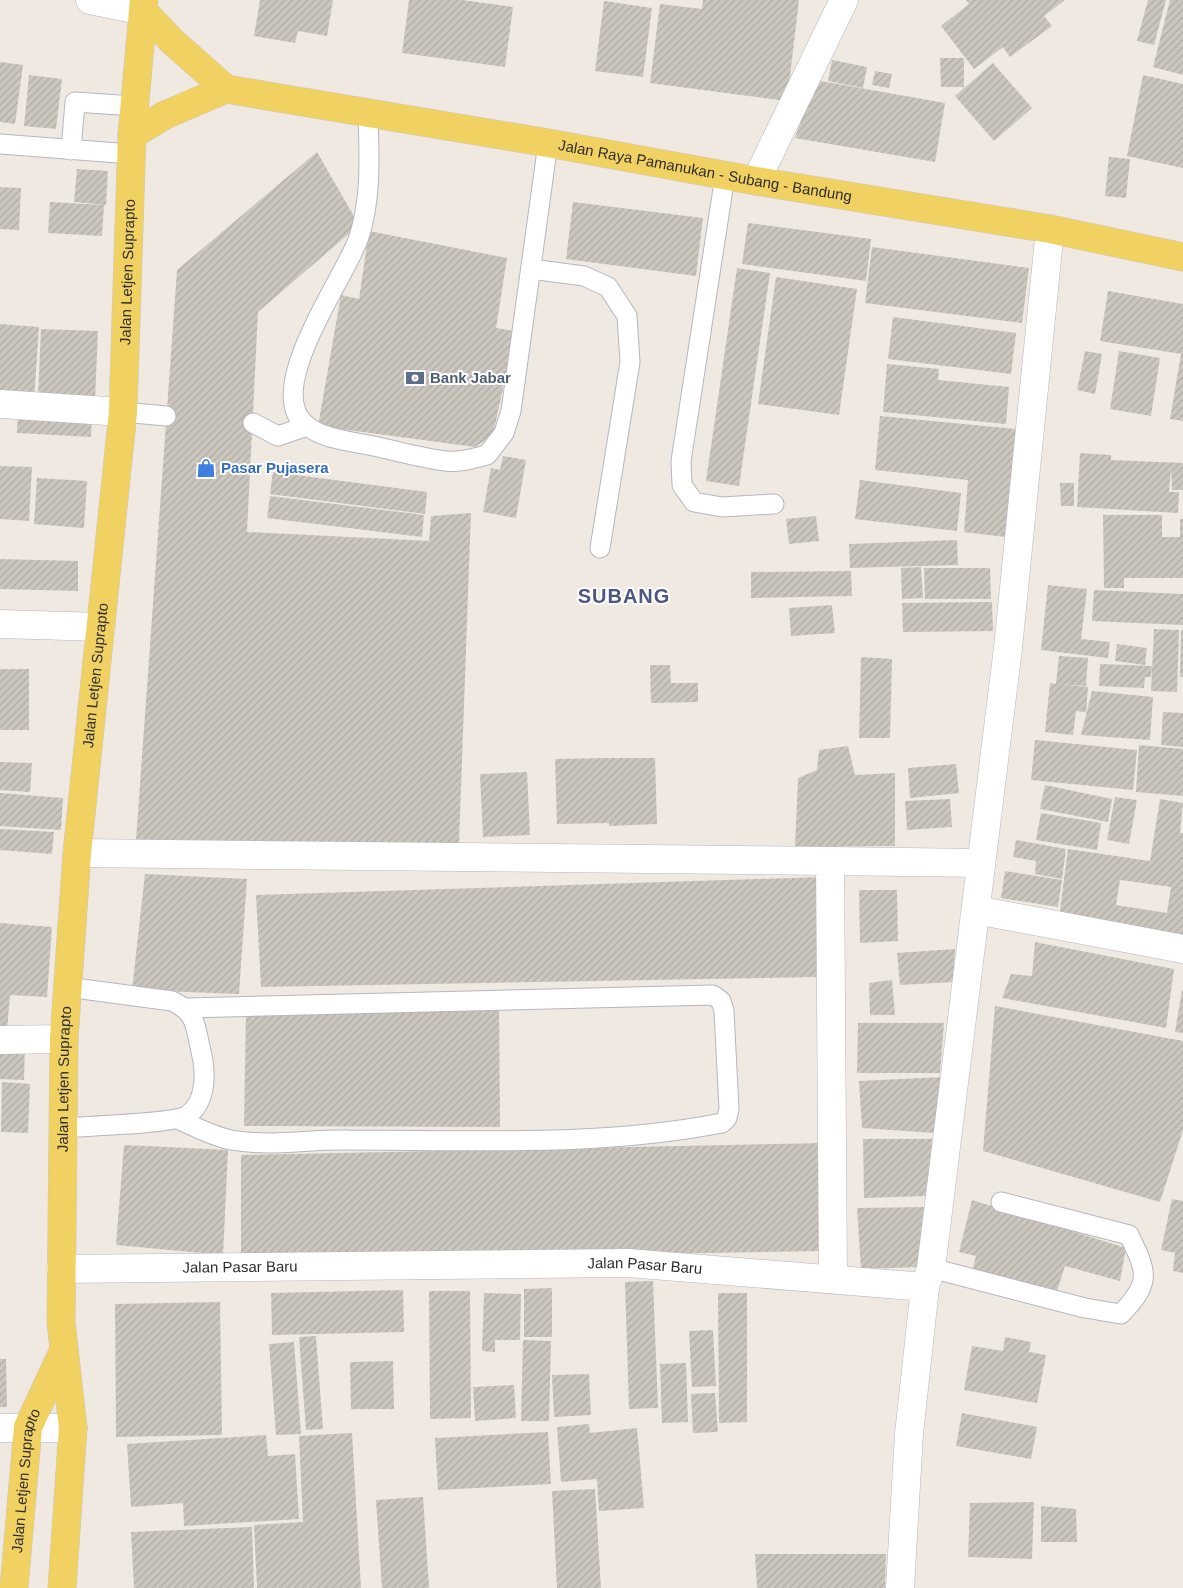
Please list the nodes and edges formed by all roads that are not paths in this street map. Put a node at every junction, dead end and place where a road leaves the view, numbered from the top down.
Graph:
1 (90, 0) edge
2 (844, 0) edge
3 (144, 5) edge
4 (226, 89) junction
5 (134, 106) junction
6 (368, 113) junction
7 (548, 143) junction
8 (0, 144) edge
9 (131, 145) junction
10 (71, 150) junction
11 (725, 176) junction
12 (756, 181) junction
13 (1050, 229) junction
14 (1183, 257) edge
15 (531, 269) junction
16 (0, 404) edge
17 (123, 412) junction
18 (166, 416) dead end
19 (253, 423) dead end
20 (307, 426) junction
21 (774, 504) dead end
22 (600, 548) dead end
23 (0, 624) edge
24 (101, 627) junction
25 (77, 853) junction
26 (830, 861) junction
27 (981, 863) junction
28 (976, 910) junction
29 (1183, 948) edge
30 (67, 987) junction
31 (186, 1008) junction
32 (64, 1039) junction
33 (0, 1040) edge
34 (178, 1119) junction
35 (62, 1128) junction
36 (1001, 1202) dead end
37 (61, 1269) junction
38 (928, 1277) junction
39 (833, 1279) junction
40 (63, 1352) junction
41 (28, 1427) junction
42 (0, 1428) edge
43 (72, 1428) junction
44 (14, 1588) edge
45 (62, 1588) edge
46 (900, 1588) edge

1 - 3 street
2 - 12 street
3 - 4 main road
3 - 5 main road, Jalan Letjen Suprapto
4 - 6 main road, Jalan Raya Pamanukan - Subang - Bandung
4 - 9 main road
5 - 9 main road, Jalan Letjen Suprapto
5 - 10 lane
6 - 7 main road, Jalan Raya Pamanukan - Subang - Bandung
6 - 20 lane
7 - 11 main road, Jalan Raya Pamanukan - Subang - Bandung
7 - 15 lane
8 - 10 lane
9 - 10 lane
9 - 17 main road, Jalan Letjen Suprapto
11 - 12 main road, Jalan Raya Pamanukan - Subang - Bandung
11 - 21 lane
12 - 13 main road, Jalan Raya Pamanukan - Subang - Bandung
13 - 14 main road, Jalan Raya Pamanukan - Subang - Bandung
13 - 27 street
15 - 20 lane
15 - 22 lane
16 - 17 street
17 - 18 lane
17 - 24 main road, Jalan Letjen Suprapto
19 - 20 lane
23 - 24 street
24 - 25 main road, Jalan Letjen Suprapto
25 - 26 street
25 - 30 main road, Jalan Letjen Suprapto
26 - 27 street
26 - 39 street
27 - 28 street
28 - 29 street
28 - 38 street
30 - 31 lane
30 - 32 main road, Jalan Letjen Suprapto
31 - 34 lane
31 - 34 lane
32 - 33 street
32 - 35 main road, Jalan Letjen Suprapto
34 - 35 lane
35 - 37 main road, Jalan Letjen Suprapto
36 - 38 lane
37 - 39 street, Jalan Pasar Baru
37 - 40 main road, Jalan Letjen Suprapto
38 - 39 street, Jalan Pasar Baru
38 - 46 street
40 - 41 main road, Jalan Letjen Suprapto
40 - 43 main road, Jalan Letjen Suprapto
41 - 42 street
41 - 43 street
41 - 44 main road, Jalan Letjen Suprapto
43 - 45 main road, Jalan Letjen Suprapto

